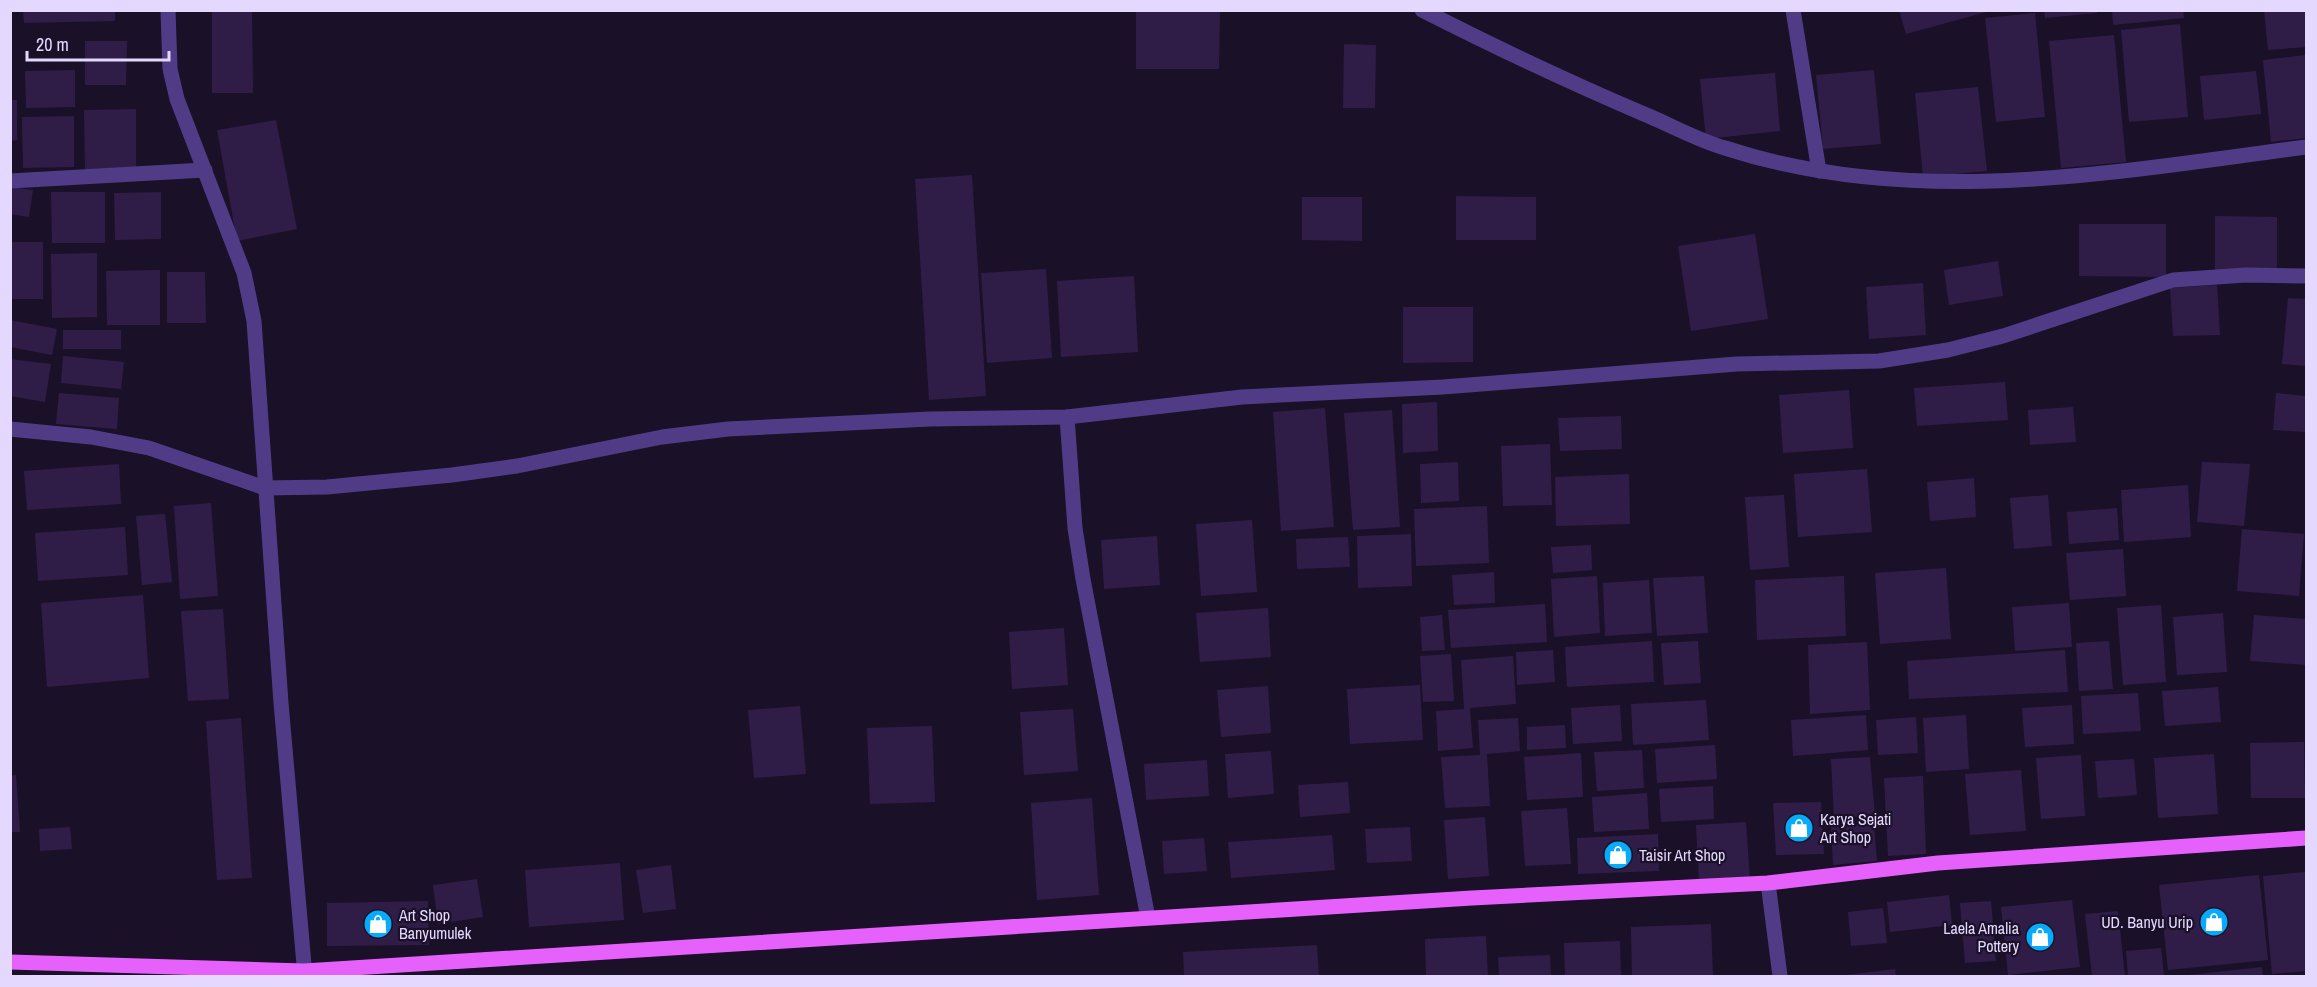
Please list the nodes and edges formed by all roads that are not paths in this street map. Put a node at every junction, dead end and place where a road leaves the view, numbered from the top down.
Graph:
1 (168, 10) edge
2 (1422, 10) edge
3 (1793, 10) edge
4 (2307, 147) edge
5 (205, 170) junction
6 (1819, 171) junction
7 (10, 181) edge
8 (2307, 276) edge
9 (1067, 417) junction
10 (10, 429) edge
11 (265, 488) junction
12 (2307, 838) edge
13 (1768, 883) junction
14 (1148, 918) junction
15 (10, 962) edge
16 (305, 974) edge
17 (1780, 976) edge

1 - 5 street
2 - 6 street
3 - 6 street
4 - 6 street
5 - 7 street
5 - 11 street
8 - 9 street
9 - 11 street
9 - 14 street
10 - 11 street
11 - 16 street
12 - 13 main road
13 - 14 main road
13 - 17 street
14 - 16 main road
15 - 16 main road

